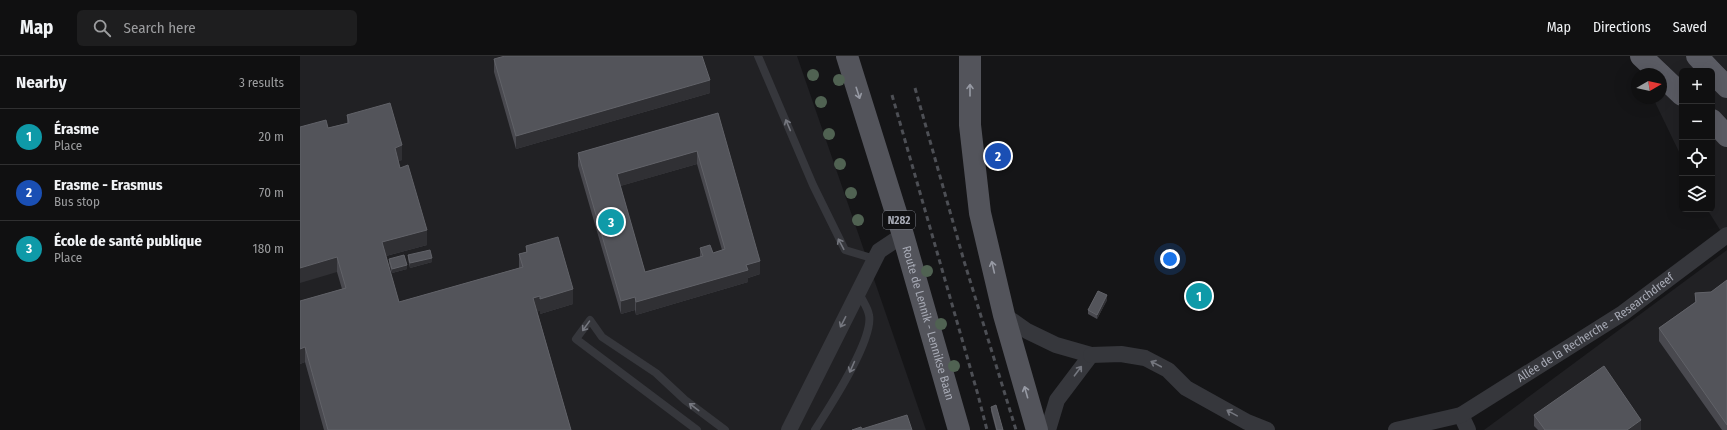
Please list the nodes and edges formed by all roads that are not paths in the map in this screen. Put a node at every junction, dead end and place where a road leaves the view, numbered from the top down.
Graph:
1 (758, 56) edge
2 (847, 56) edge
3 (970, 56) edge
4 (1641, 56) edge
5 (1697, 56) edge
6 (1654, 68) edge
7 (1709, 68) edge
8 (1715, 74) edge
9 (1667, 81) edge
10 (1727, 87) edge
11 (1679, 92) edge
12 (1715, 123) edge
13 (1727, 136) edge
14 (903, 235) junction
15 (1727, 235) edge
16 (875, 259) junction
17 (859, 292) junction
18 (1004, 315) junction
19 (1090, 354) junction
20 (1461, 416) junction
21 (697, 430) edge
22 (725, 430) edge
23 (789, 430) edge
24 (815, 430) edge
25 (959, 430) edge
26 (1037, 430) edge
27 (1048, 430) edge
28 (1267, 430) edge
29 (1396, 430) edge
30 (1468, 430) edge

16 -> 1 lane
2 -> 14 main road, Route de Lennik - Lennikse Baan / N282
18 -> 3 main road
4 - 6 highway
5 - 7 highway
8 - 10 highway
9 - 11 highway
12 - 13 highway
14 - 16 street
14 - 25 main road, Route de Lennik - Lennikse Baan / N282
15 - 20 street, Allée de la Recherche - Researchdreef
16 - 17 street
17 -> 23 street
17 -> 24 lane
18 - 19 street
26 -> 18 main road
27 -> 19 street
28 -> 19 street
20 - 29 street, Allée de la Recherche - Researchdreef
20 - 30 street
22 -> 21 lane

